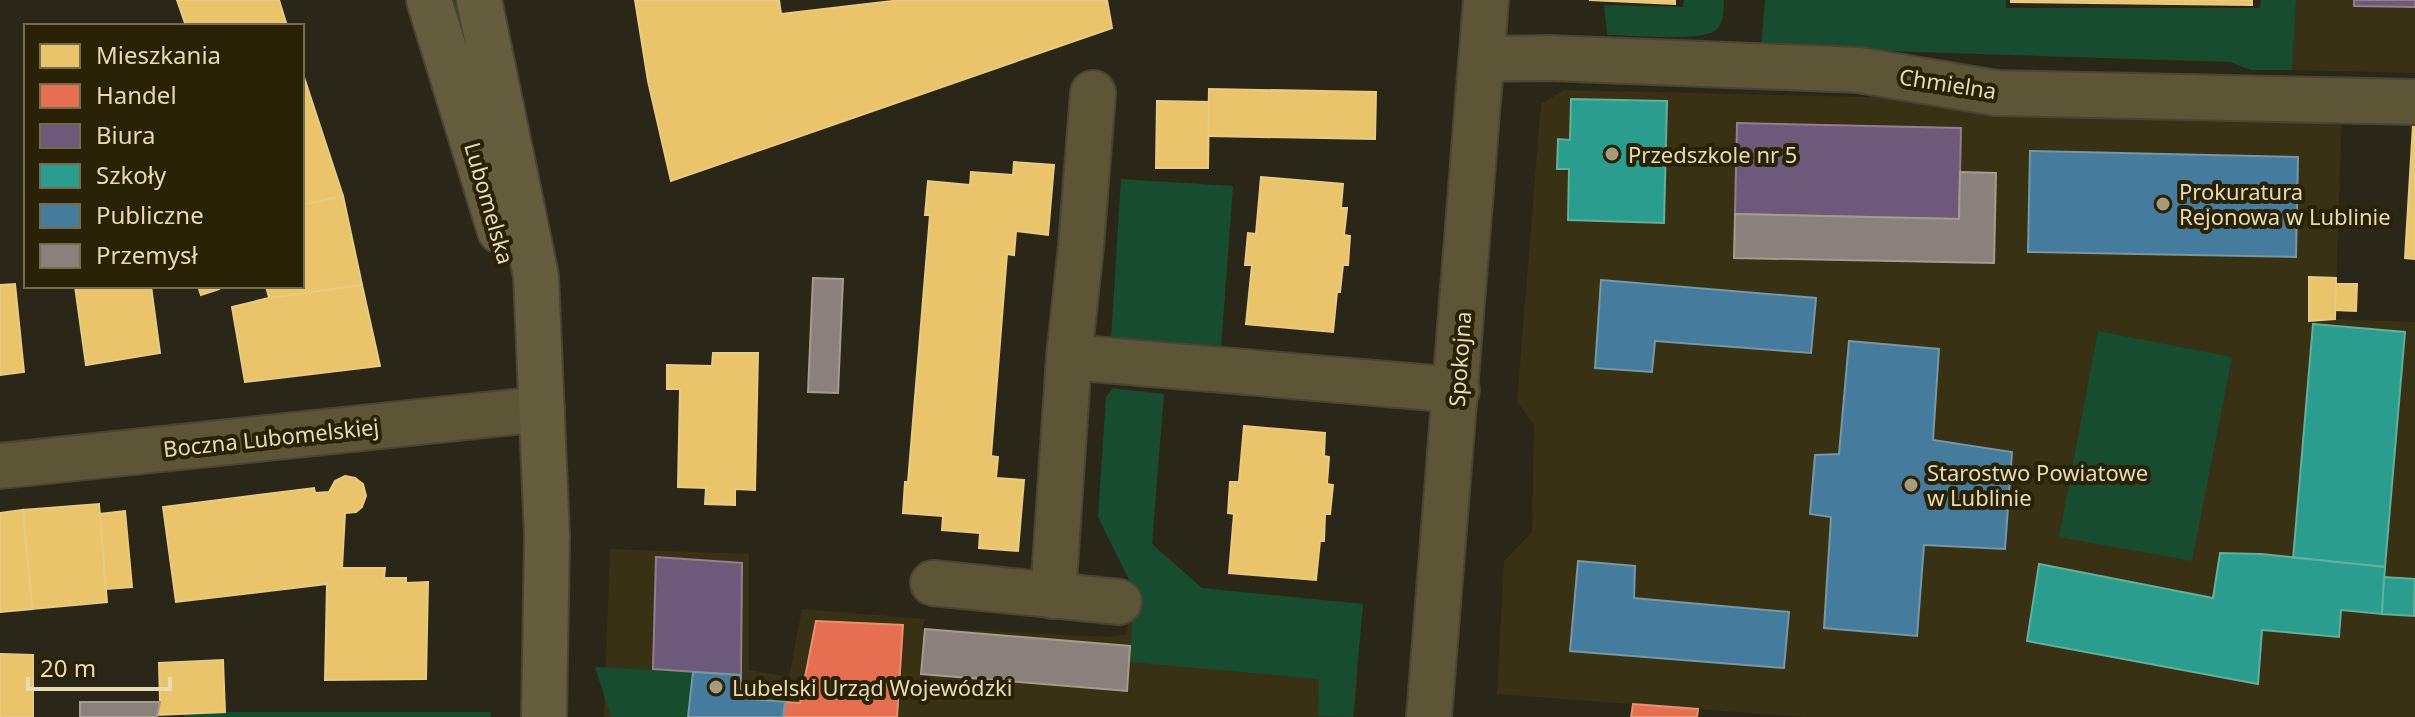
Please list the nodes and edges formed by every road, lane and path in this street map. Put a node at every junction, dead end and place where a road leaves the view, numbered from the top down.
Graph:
1 (429, 0) edge
2 (479, 0) edge
3 (1486, 0) edge
4 (1482, 59) junction
5 (1093, 93) dead end
6 (2415, 102) edge
7 (1069, 357) junction
8 (1457, 390) junction
9 (542, 409) junction
10 (0, 466) edge
11 (933, 583) dead end
12 (1053, 596) junction
13 (1119, 602) dead end
14 (544, 717) edge
15 (1429, 717) edge

1 - 9 street, Lubomelska
2 - 9 street, Lubomelska
3 - 4 street, Spokojna
4 - 6 street, Chmielna
4 - 8 street, Spokojna
5 - 7 street
7 - 8 street
7 - 12 street
8 - 15 street, Spokojna
9 - 10 street, Boczna Lubomelskiej
9 - 14 street, Lubomelska
11 - 12 street
12 - 13 street

